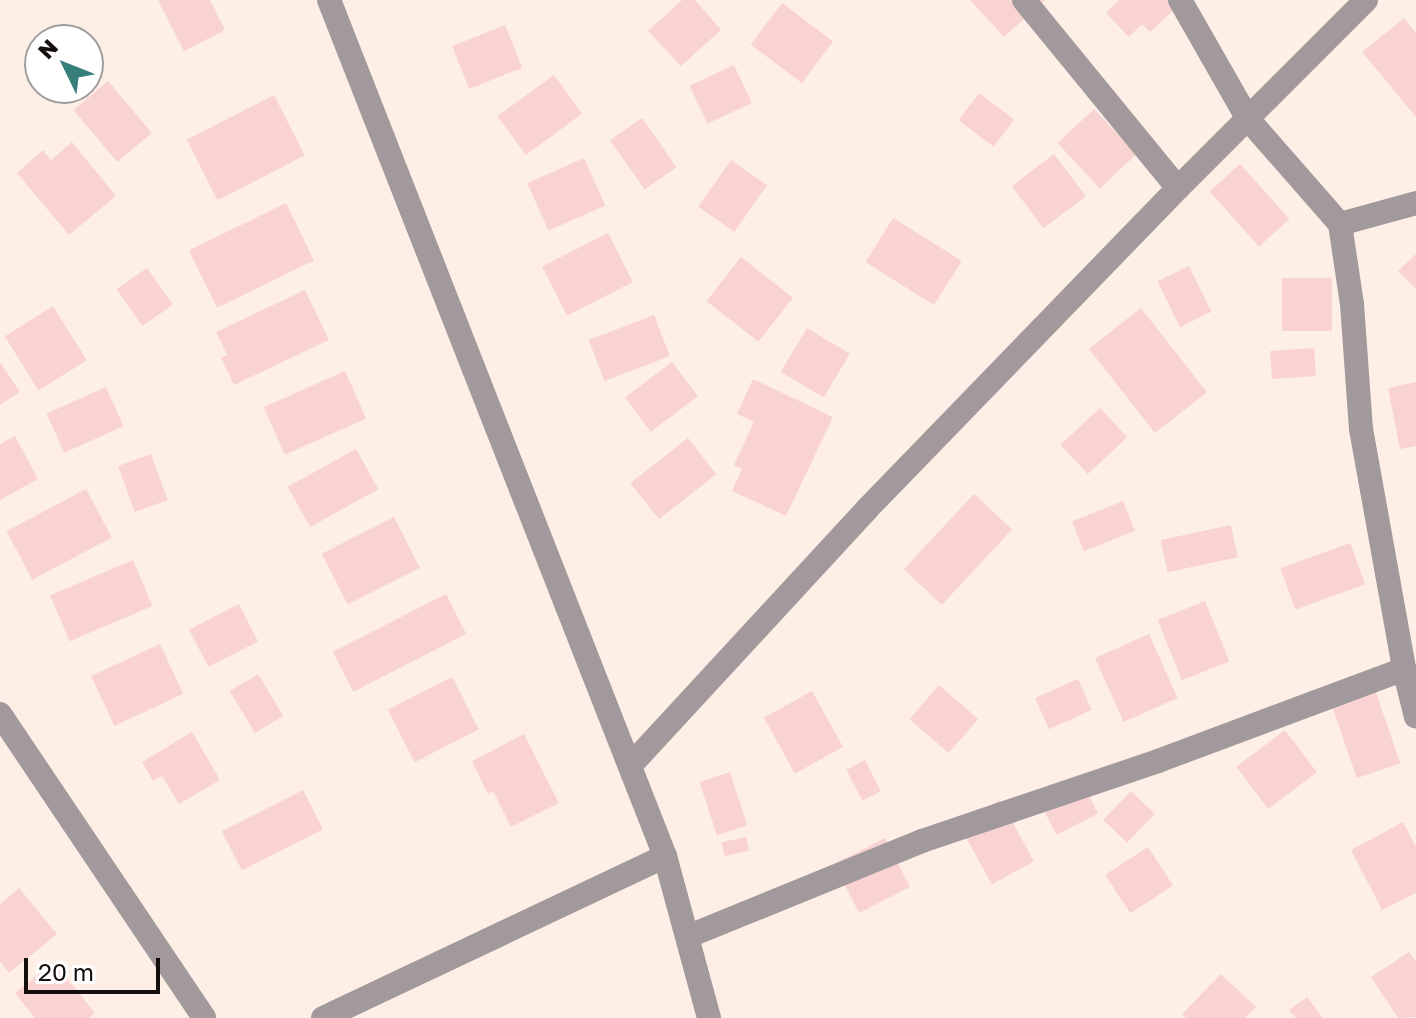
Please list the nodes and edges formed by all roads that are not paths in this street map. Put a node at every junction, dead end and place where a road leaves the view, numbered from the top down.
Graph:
1 (329, 0) edge
2 (1024, 0) edge
3 (1180, 0) edge
4 (1366, 0) edge
5 (1248, 119) junction
6 (1178, 188) junction
7 (1416, 203) edge
8 (1340, 224) junction
9 (1404, 669) junction
10 (0, 714) edge
11 (1416, 717) edge
12 (630, 766) junction
13 (665, 856) junction
14 (689, 936) junction
15 (204, 1018) edge
16 (323, 1018) edge
17 (709, 1018) edge

1 - 12 street
2 - 6 street
3 - 5 street
4 - 5 street
5 - 6 street
5 - 8 street
6 - 12 street
7 - 8 street
8 - 9 street
9 - 11 street
9 - 14 street
10 - 15 street
12 - 13 street
13 - 14 street
13 - 16 street
14 - 17 street

